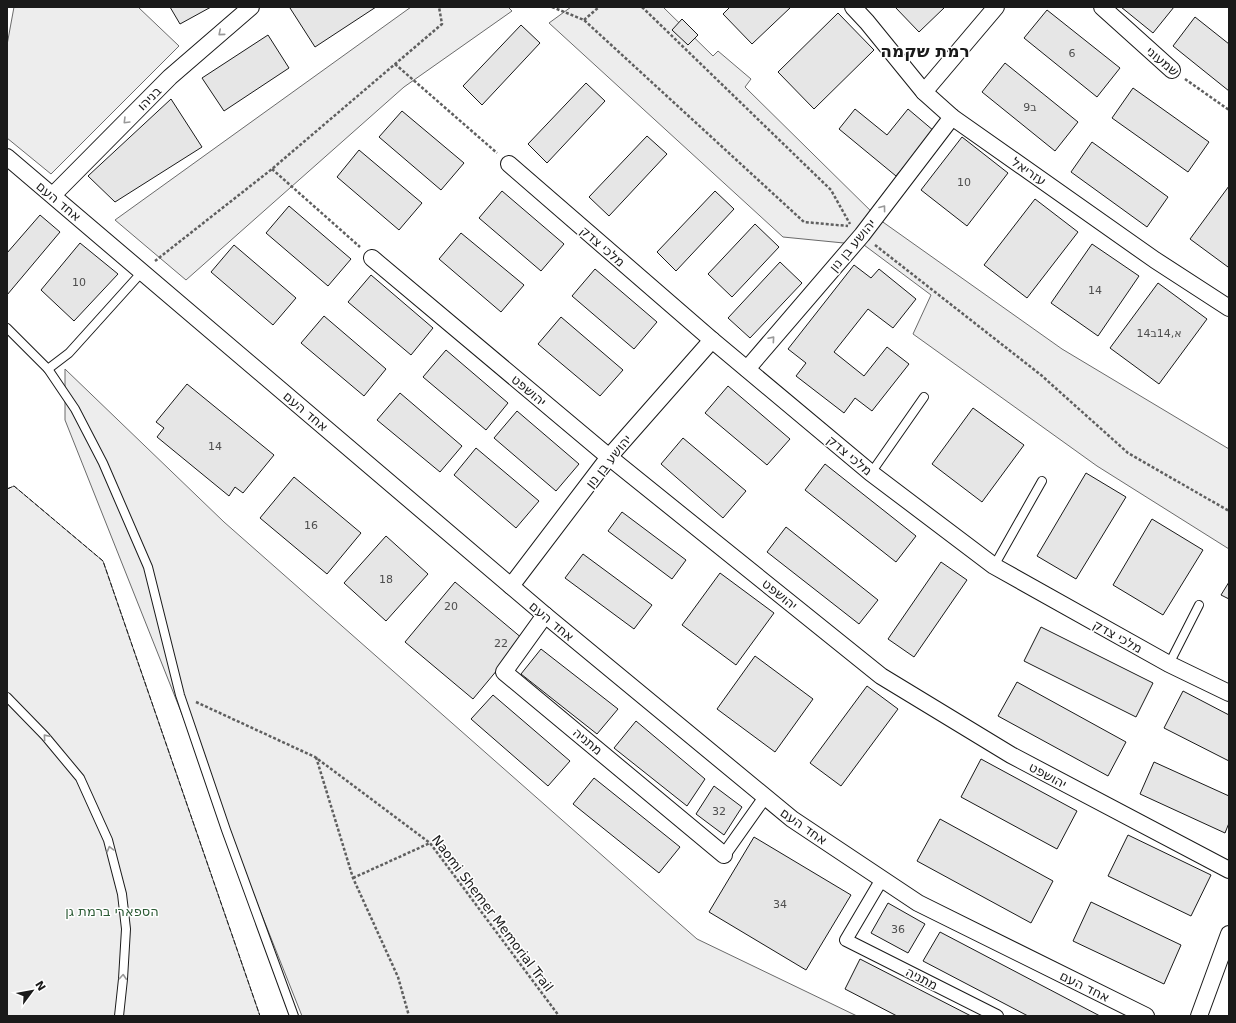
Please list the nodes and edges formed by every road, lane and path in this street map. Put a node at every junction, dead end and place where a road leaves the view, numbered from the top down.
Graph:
1 (251, 7) edge
2 (439, 7) edge
3 (552, 7) edge
4 (599, 7) edge
5 (642, 7) edge
6 (853, 7) edge
7 (996, 7) edge
8 (1102, 7) edge
9 (584, 20) junction
10 (395, 64) junction
11 (1172, 70) joint
12 (924, 92) junction
13 (1229, 110) edge
14 (952, 117) junction
15 (7, 157) edge
16 (509, 164) joint
17 (272, 169) junction
18 (53, 195) junction
19 (862, 235) junction
20 (372, 258) joint
21 (142, 272) junction
22 (1229, 308) edge
23 (7, 328) edge
24 (712, 340) junction
25 (48, 369) junction
26 (747, 369) junction
27 (924, 397) dead end
28 (609, 457) junction
29 (871, 473) junction
30 (1042, 481) dead end
31 (1229, 511) edge
32 (994, 566) junction
33 (511, 586) junction
34 (1199, 605) dead end
35 (545, 615) junction
36 (1169, 664) junction
37 (1229, 693) edge
38 (180, 695) junction
39 (7, 698) edge
40 (315, 756) junction
41 (765, 797) junction
42 (430, 842) junction
43 (724, 855) joint
44 (1229, 870) edge
45 (353, 878) junction
46 (882, 879) junction
47 (1229, 934) edge
48 (119, 1016) edge
49 (294, 1016) edge
50 (409, 1016) edge
51 (559, 1016) edge
52 (998, 1016) edge
53 (1146, 1016) edge
54 (1199, 1016) edge

1 -> 18 street, בניהו
2 - 10 path
3 - 9 path
4 - 9 path
5 - 9 path
6 - 12 street, עזריאל
7 - 12 street
8 - 11 street, שמעוני
10 - 16 path
10 - 17 path
11 - 13 path, שמעוני
12 - 14 street, עזריאל
19 -> 14 street, יהושע בן נון
14 - 22 street, עזריאל
15 - 18 street, אחד העם
16 - 24 street, מלכי צדק
17 - 20 path
17 - 21 path
18 - 21 street, אחד העם
26 -> 19 street, יהושע בן נון
19 - 31 path
20 - 28 street, יהושפט
21 - 25 lane
21 - 33 street, אחד העם
23 - 25 lane
24 - 26 street, מלכי צדק
24 - 28 street, יהושע בן נון
25 - 38 lane
26 - 29 street, מלכי צדק
27 - 29 lane
28 - 33 street, יהושע בן נון
28 - 44 street, יהושפט
29 - 32 street, מלכי צדק
30 - 32 lane
32 - 36 street, מלכי צדק
33 - 35 street, אחד העם
34 - 36 lane
35 - 41 street, אחד העם
35 - 43 street, מתניה
36 - 37 street, מלכי צדק
38 - 40 path, Naomi Shemer Memorial Trail
38 - 49 lane
48 -> 39 lane
40 - 42 path, Naomi Shemer Memorial Trail
40 - 45 path
41 - 43 street
41 - 46 street, אחד העם
42 - 45 path
42 - 51 path, Naomi Shemer Memorial Trail
45 - 50 path
46 - 52 street, מתניה
46 - 53 street, אחד העם
47 - 54 street

